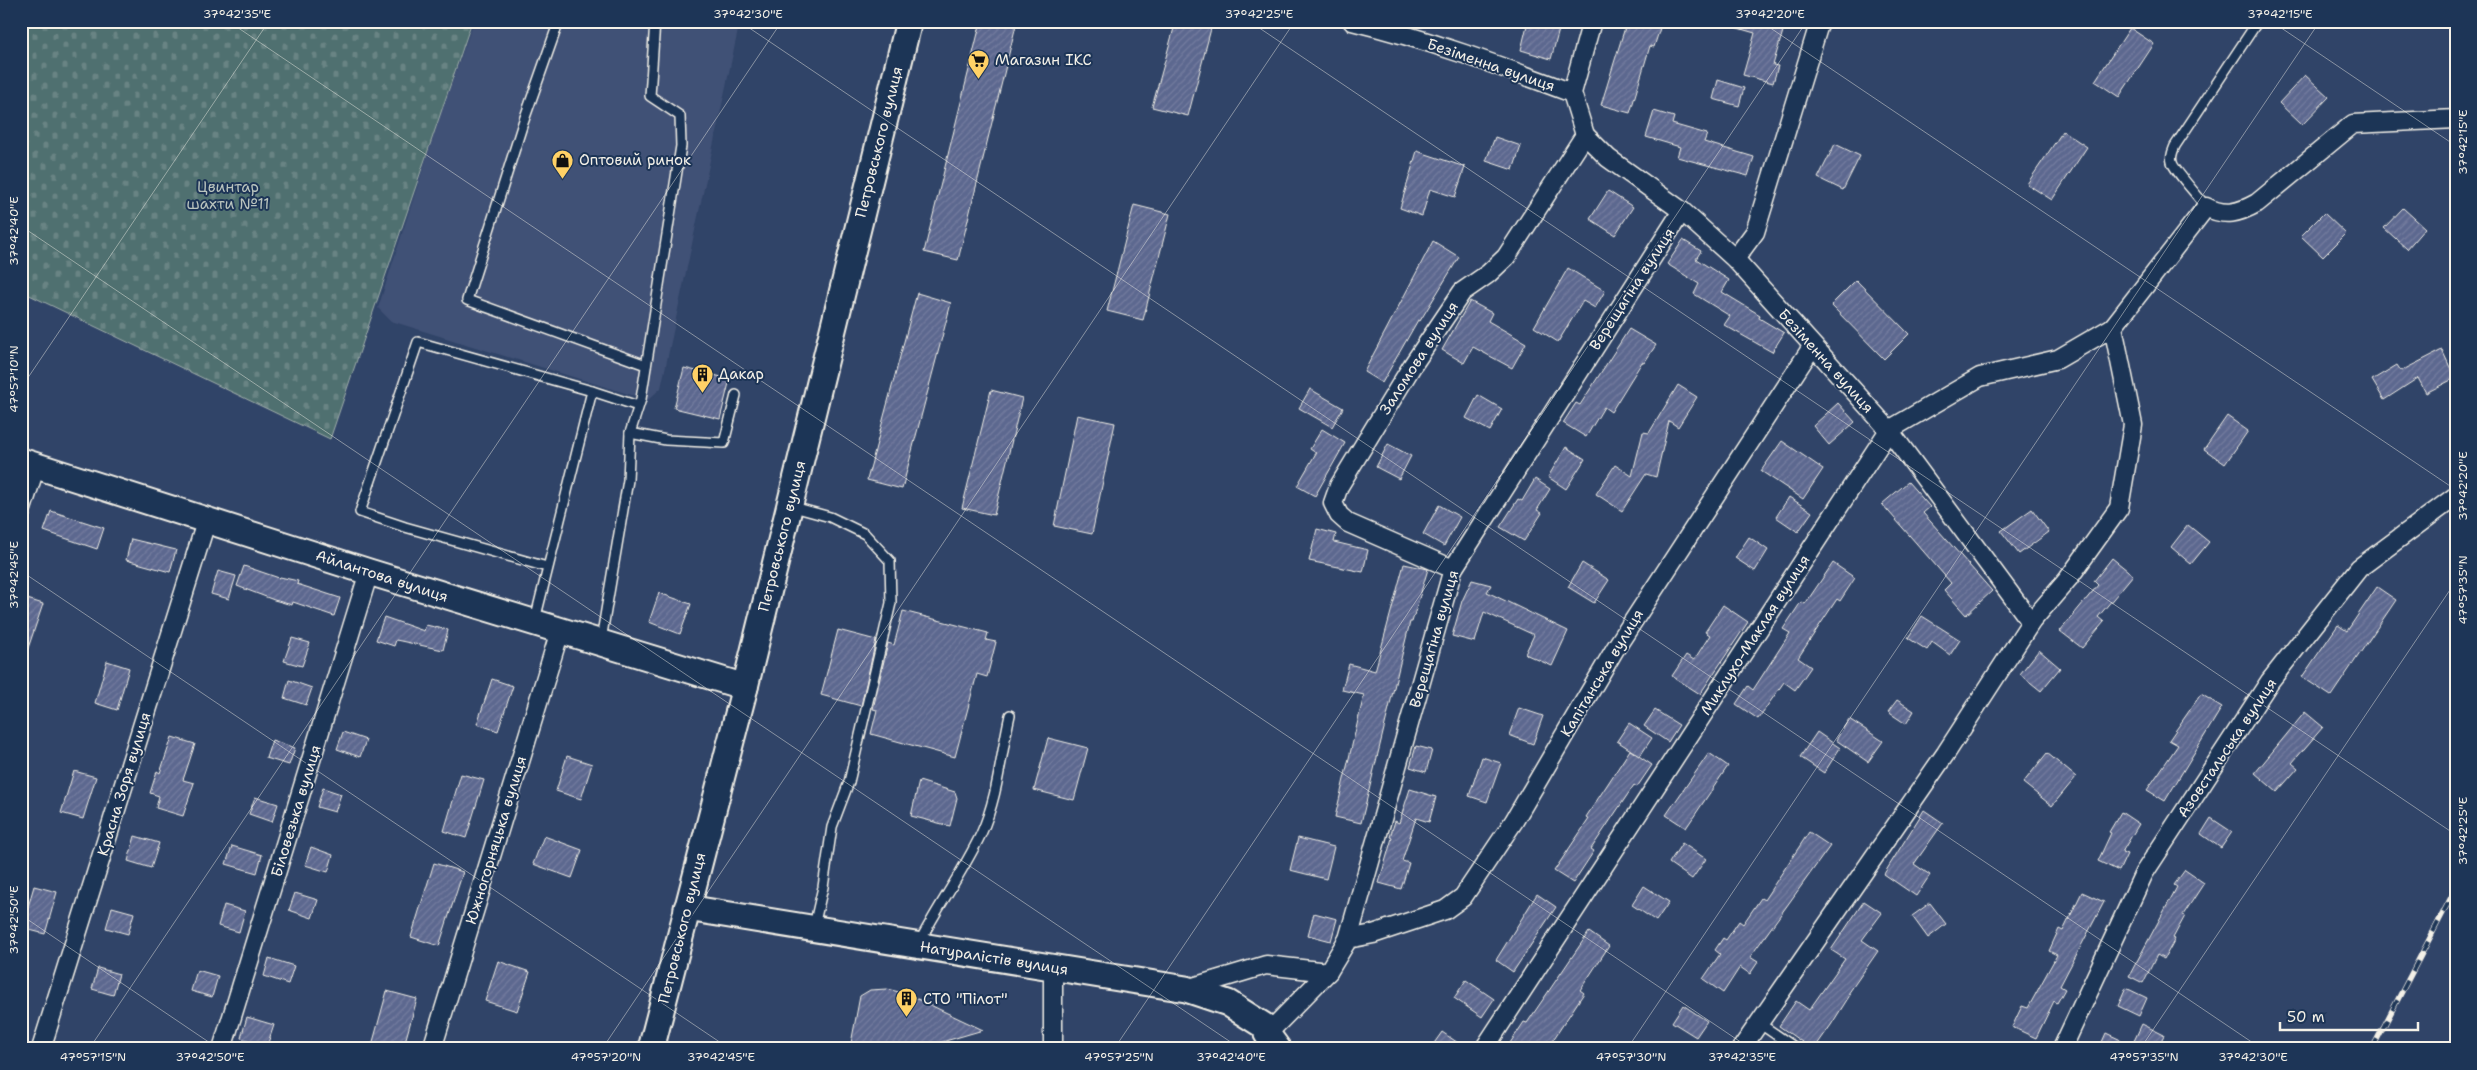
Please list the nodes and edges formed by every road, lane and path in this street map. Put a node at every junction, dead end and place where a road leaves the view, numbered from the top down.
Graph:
1 (559, 21) edge
2 (655, 21) edge
3 (909, 21) edge
4 (1352, 21) edge
5 (1592, 21) edge
6 (1820, 21) edge
7 (2258, 21) edge
8 (1383, 25) edge
9 (1572, 93) junction
10 (2456, 119) edge
11 (1585, 135) junction
12 (2206, 207) junction
13 (1682, 211) junction
14 (1735, 259) junction
15 (2113, 327) junction
16 (1812, 347) junction
17 (646, 365) junction
18 (592, 391) junction
19 (736, 395) dead end
20 (638, 406) junction
21 (1889, 430) junction
22 (630, 433) junction
23 (29, 463) edge
24 (2456, 496) edge
25 (790, 505) junction
26 (21, 512) edge
27 (207, 519) junction
28 (547, 567) junction
29 (1453, 569) junction
30 (369, 572) junction
31 (2030, 622) junction
32 (534, 623) junction
33 (560, 631) junction
34 (601, 643) junction
35 (745, 687) junction
36 (1010, 715) dead end
37 (686, 908) junction
38 (814, 929) junction
39 (1348, 939) junction
40 (918, 946) junction
41 (1053, 968) junction
42 (1328, 972) junction
43 (1186, 989) junction
44 (1759, 1023) junction
45 (1273, 1042) edge
46 (41, 1049) edge
47 (222, 1049) edge
48 (432, 1049) edge
49 (651, 1049) edge
50 (1053, 1049) edge
51 (1484, 1049) edge
52 (1741, 1049) edge
53 (1796, 1049) edge
54 (2062, 1049) edge

1 - 17 lane
2 - 17 lane
3 - 25 street, Петровського вулиця
4 - 8 street, Безіменна вулиця
5 - 9 street
6 - 14 street
7 - 12 lane
8 - 9 street, Безіменна вулиця
9 - 11 street
10 - 12 street
11 - 13 street, Безіменна вулиця
11 - 29 street, Заломова вулиця
12 - 15 street
13 - 14 street, Безіменна вулиця
13 - 29 street, Верещагіна вулиця
14 - 16 street, Безіменна вулиця
15 - 21 street, Миклухо-Маклая вулиця
15 - 31 street
16 - 21 street, Безіменна вулиця
16 - 39 street, Капітанська вулиця
17 - 20 lane
18 - 20 lane
18 - 28 lane
18 - 28 lane
19 - 22 lane
20 - 22 lane
21 - 31 street, Безіменна вулиця
21 - 51 street, Миклухо-Маклая вулиця
22 - 34 lane
23 - 26 street
23 - 27 street, Айлантова вулиця
24 - 54 street, Азовстальська вулиця
25 - 35 street, Петровського вулиця
25 - 38 lane
27 - 30 street, Айлантова вулиця
27 - 46 street, Красна Зоря вулиця
28 - 32 lane
29 - 39 street, Верещагіна вулиця
30 - 32 street, Айлантова вулиця
30 - 47 street, Біловезька вулиця
31 - 44 street
32 - 33 street, Айлантова вулиця
33 - 34 street, Айлантова вулиця
33 - 48 street, Южногорняцька вулиця
34 - 35 street, Айлантова вулиця
35 - 37 street, Петровського вулиця
36 - 40 lane
37 - 38 street, Натуралістів вулиця
37 - 49 street, Петровського вулиця
38 - 40 street, Натуралістів вулиця
39 - 42 street, Верещагіна вулиця
40 - 41 street, Натуралістів вулиця
41 - 43 street, Натуралістів вулиця
41 - 50 street
42 - 43 street
42 - 45 street, Верещагіна вулиця
43 - 45 street, Натуралістів вулиця
44 - 52 street
44 - 53 lane

